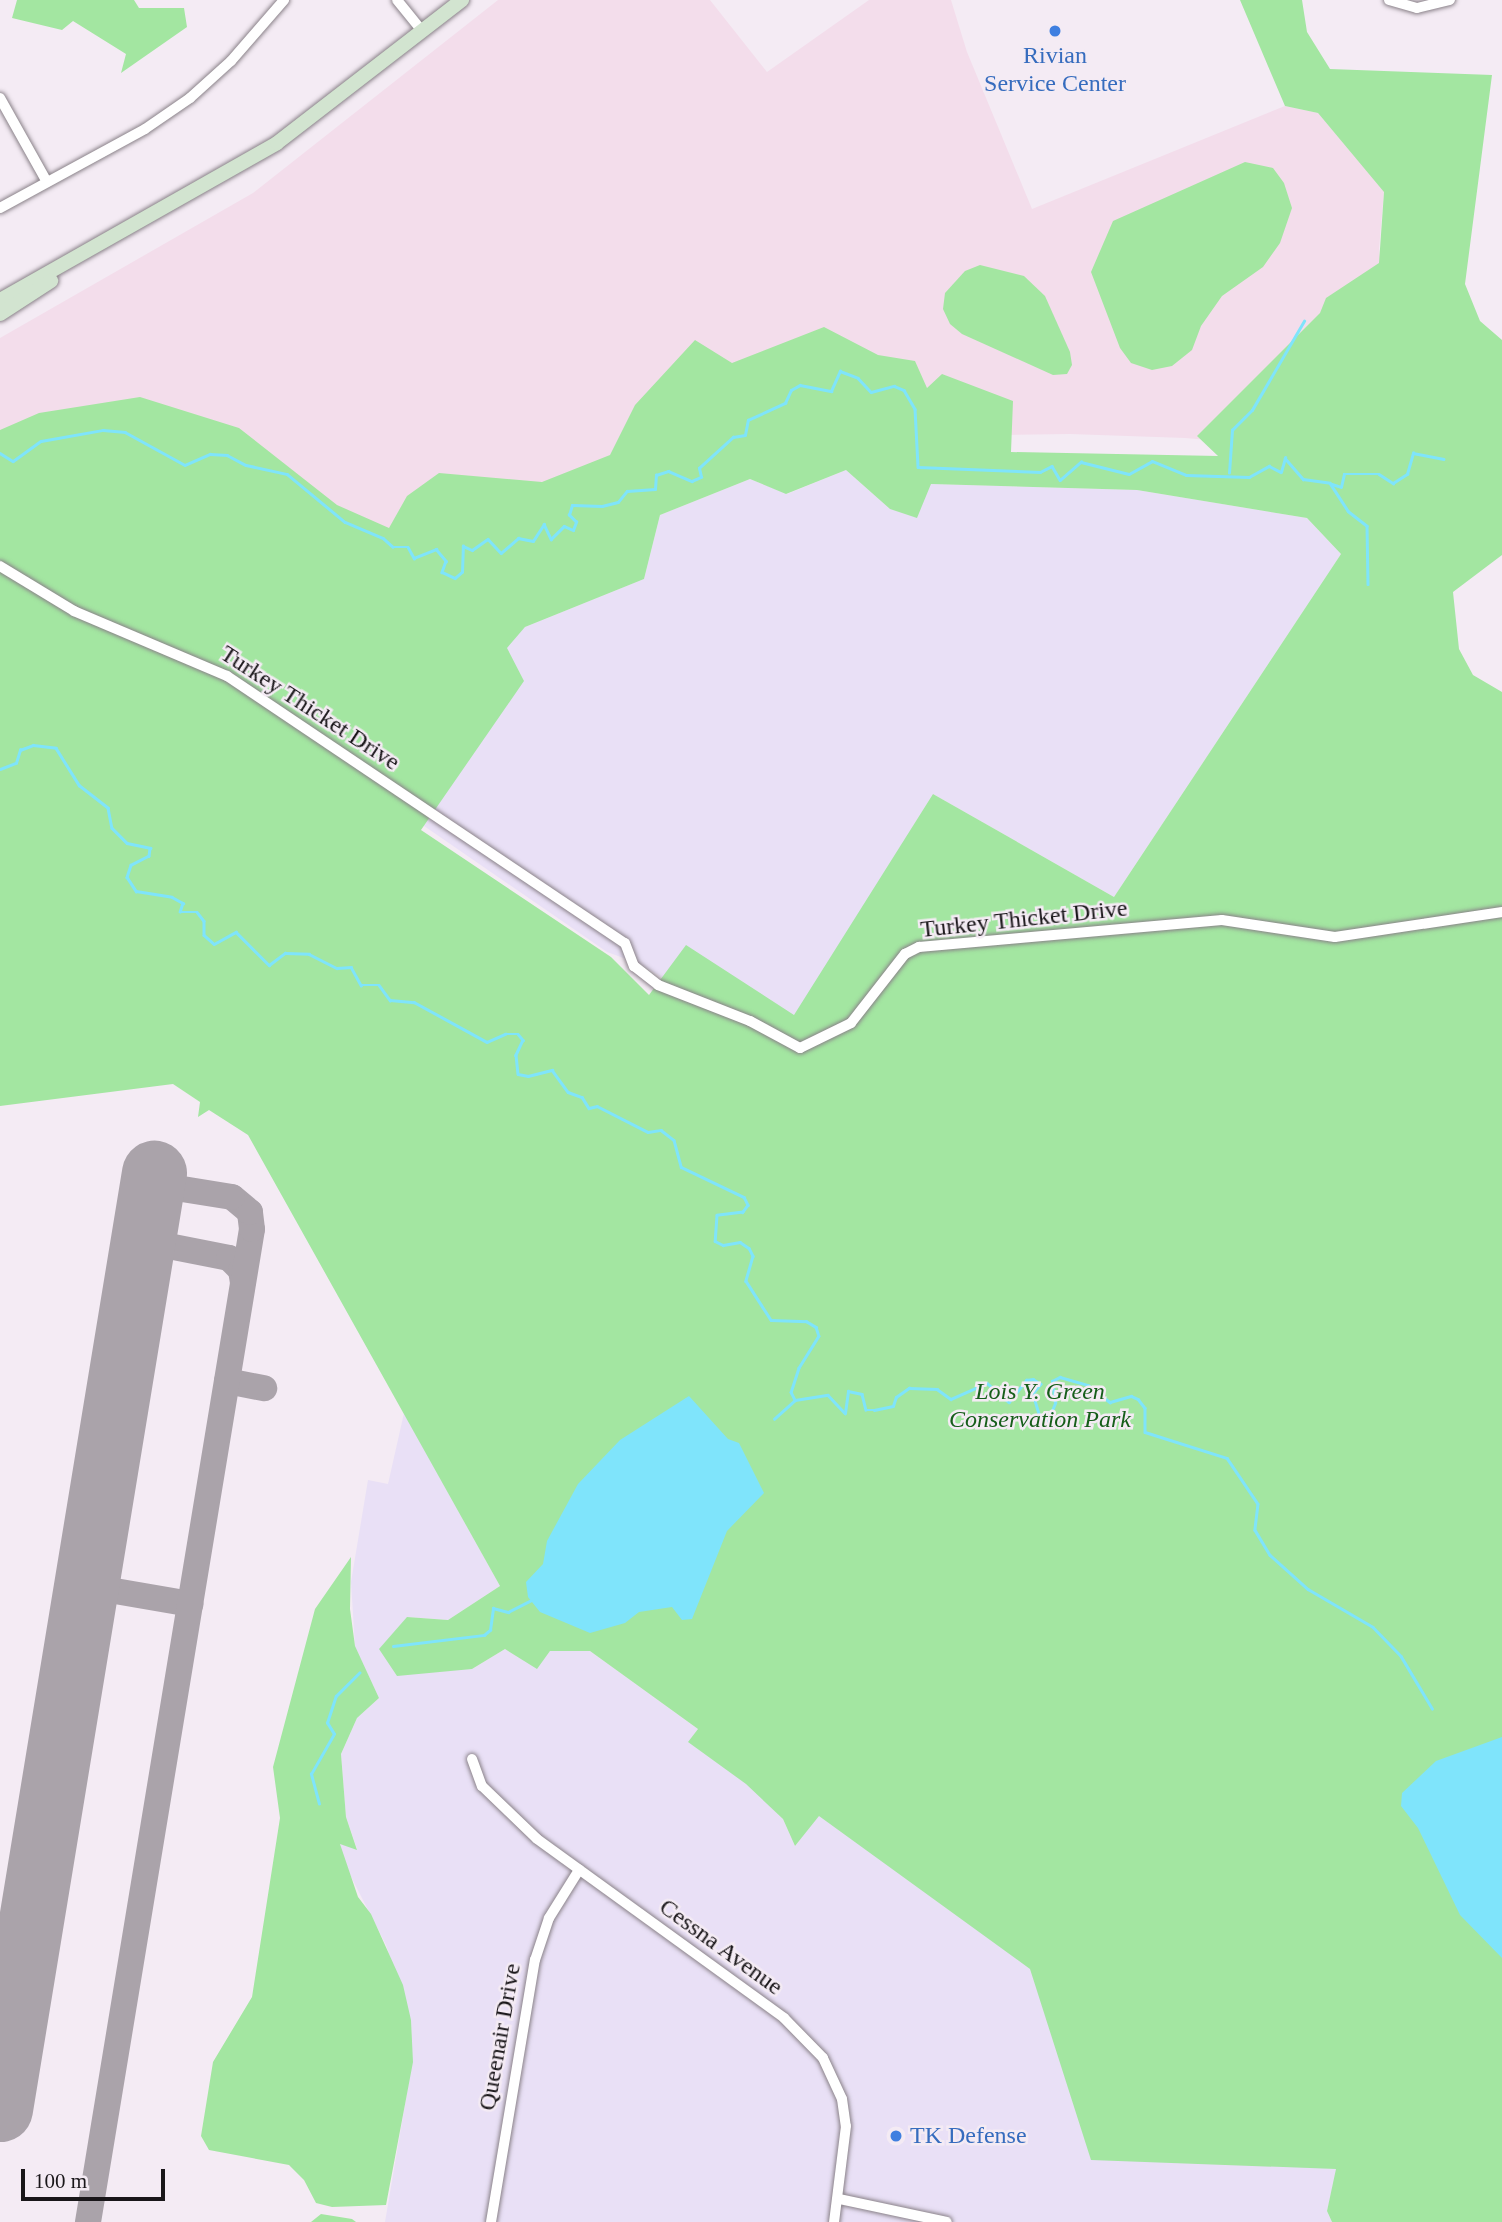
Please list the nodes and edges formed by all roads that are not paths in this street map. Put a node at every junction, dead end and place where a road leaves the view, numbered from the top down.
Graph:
1 (284, 0) edge
2 (397, 0) edge
3 (462, 0) edge
4 (1389, 0) edge
5 (1450, 0) edge
6 (422, 31) junction
7 (0, 98) edge
8 (47, 182) junction
9 (0, 208) edge
10 (130, 227) junction
11 (0, 300) edge
12 (0, 314) edge
13 (0, 566) edge
14 (1502, 912) edge
15 (472, 1759) dead end
16 (579, 1870) junction
17 (839, 2199) junction
18 (491, 2222) edge
19 (834, 2222) edge
20 (947, 2222) edge

1 - 8 street
2 - 6 street
3 - 6 main road
4 - 5 street
6 - 10 main road
7 - 8 street
8 - 9 street
10 - 11 main road
10 - 12 main road
13 - 14 street, Turkey Thicket Drive
15 - 16 street, Cessna Avenue
16 - 17 street, Cessna Avenue
16 - 18 street, Queenair Drive
17 - 19 street, Cessna Avenue
17 - 20 street

